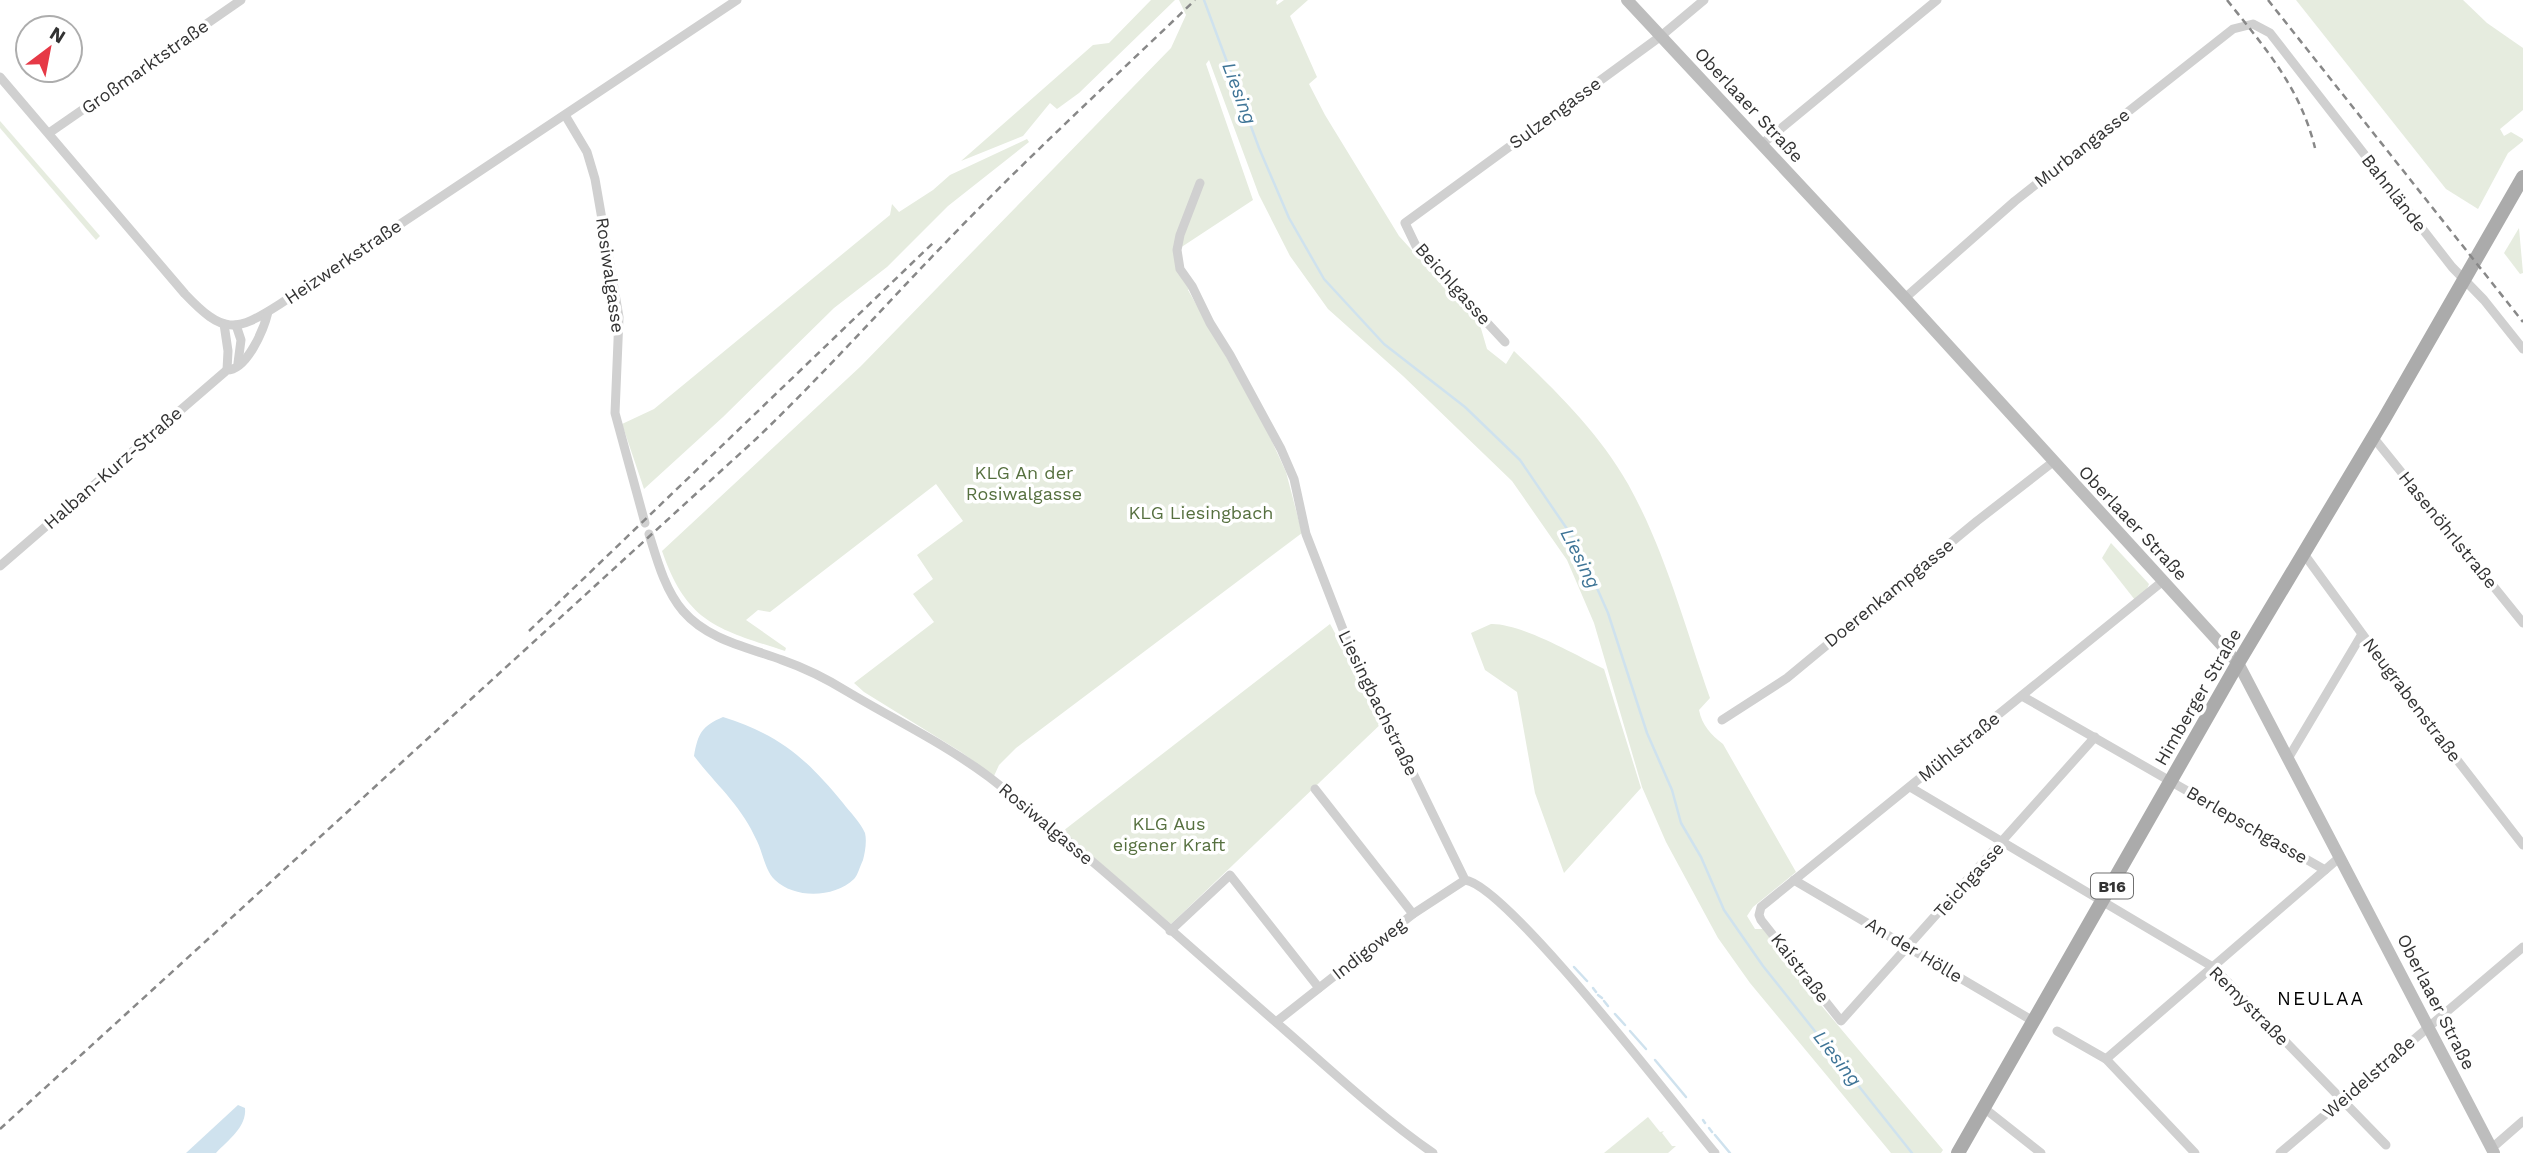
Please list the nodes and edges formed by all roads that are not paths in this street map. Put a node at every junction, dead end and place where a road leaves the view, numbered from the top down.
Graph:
1 (241, 0) edge
2 (737, 0) edge
3 (1627, 0) edge
4 (1704, 0) edge
5 (1937, 0) edge
6 (2270, 33) joint
7 (1661, 36) junction
8 (0, 77) edge
9 (565, 115) junction
10 (49, 133) junction
11 (1762, 145) junction
12 (2523, 177) edge
13 (1200, 184) dead end
14 (1405, 223) joint
15 (2465, 279) junction
16 (1905, 298) junction
17 (268, 312) junction
18 (223, 324) junction
19 (236, 325) junction
20 (1505, 341) dead end
21 (2523, 349) edge
22 (238, 363) junction
23 (227, 370) junction
24 (2373, 437) junction
25 (2053, 462) junction
26 (645, 523) dead end
27 (649, 534) dead end
28 (2304, 554) junction
29 (0, 566) edge
30 (2163, 581) junction
31 (2523, 623) edge
32 (2362, 634) junction
33 (2238, 663) junction
34 (2022, 696) junction
35 (1722, 720) dead end
36 (2095, 737) junction
37 (2289, 757) junction
38 (2171, 781) junction
39 (1909, 787) junction
40 (1315, 789) dead end
41 (2003, 842) junction
42 (2523, 845) edge
43 (2340, 857) junction
44 (2325, 870) junction
45 (1465, 880) junction
46 (1794, 880) junction
47 (2104, 901) junction
48 (1413, 914) junction
49 (1759, 915) joint
50 (1170, 931) junction
51 (1908, 947) junction
52 (2523, 947) edge
53 (2213, 967) junction
54 (1319, 988) junction
55 (1841, 1021) joint
56 (2033, 1021) junction
57 (1276, 1022) junction
58 (2429, 1025) junction
59 (2057, 1031) dead end
60 (2106, 1059) junction
61 (2342, 1100) junction
62 (1984, 1108) junction
63 (2523, 1121) edge
64 (2386, 1145) dead end
65 (2493, 1150) edge
66 (1433, 1153) edge
67 (1715, 1153) edge
68 (1958, 1153) edge
69 (2041, 1153) edge
70 (2195, 1153) edge
71 (2280, 1153) edge

1 - 10 street, Großmarktstraße
2 - 9 street, Heizwerkstraße
3 - 7 main road, Oberlaaer Straße
4 - 7 street, Sulzengasse
5 - 11 street
6 - 15 street, Bahnlände
6 - 16 street, Murbangasse
7 - 11 main road, Oberlaaer Straße
7 - 14 street, Sulzengasse
8 - 10 street
9 - 17 street, Heizwerkstraße
9 - 26 street, Rosiwalgasse
10 - 18 street
11 - 16 main road, Oberlaaer Straße
12 - 15 main road, Himberger Straße / B16
13 - 45 street, Liesingbachstraße
14 - 20 street, Beichlgasse
15 - 21 street, Bahnlände
15 - 24 main road, Himberger Straße / B16
16 - 25 main road, Oberlaaer Straße
17 - 19 street, Heizwerkstraße
17 - 22 street, Halban-Kurz-Straße
18 - 19 street, Heizwerkstraße
18 - 23 street
19 - 22 street
22 - 23 street, Halban-Kurz-Straße
23 - 29 street, Halban-Kurz-Straße
24 - 28 main road, Himberger Straße / B16
24 - 31 street, Hasenöhrlstraße
25 - 30 main road, Oberlaaer Straße
25 - 35 street, Doerenkampgasse
27 - 50 street, Rosiwalgasse
28 - 32 street, Neugrabenstraße
28 - 33 main road, Himberger Straße / B16
30 - 33 main road, Oberlaaer Straße
30 - 34 street, Mühlstraße
32 - 37 street
32 - 42 street, Neugrabenstraße
33 - 37 main road, Oberlaaer Straße
33 - 38 main road, Himberger Straße / B16
34 - 36 street, Berlepschgasse
34 - 39 street, Mühlstraße
36 - 38 street, Berlepschgasse
36 - 41 street, Teichgasse
37 - 43 main road, Oberlaaer Straße
38 - 44 street, Berlepschgasse
38 - 47 main road, Himberger Straße / B16
39 - 41 street, Remystraße
39 - 46 street, Mühlstraße
40 - 48 street
41 - 47 street, Remystraße
41 - 51 street, Teichgasse
43 - 44 street
43 - 58 main road, Oberlaaer Straße
44 - 53 street
45 - 48 street, Indigoweg
45 - 67 street
46 - 49 street, Mühlstraße
46 - 51 street, An der Hölle
47 - 53 street, Remystraße
47 - 56 main road, Himberger Straße / B16
48 - 54 street, Indigoweg
49 - 55 street, Kaistraße
50 - 54 street
50 - 57 street, Rosiwalgasse
51 - 55 street, Teichgasse
51 - 56 street, An der Hölle
52 - 58 street, Weidelstraße
53 - 60 street
53 - 61 street, Remystraße
54 - 57 street, Indigoweg
56 - 62 main road, Himberger Straße / B16
57 - 66 street, Rosiwalgasse
58 - 61 street, Weidelstraße
58 - 65 main road, Oberlaaer Straße
59 - 60 street
60 - 70 street
61 - 64 street, Remystraße
61 - 71 street, Weidelstraße
62 - 68 main road, Himberger Straße / B16
62 - 69 street
63 - 65 street

